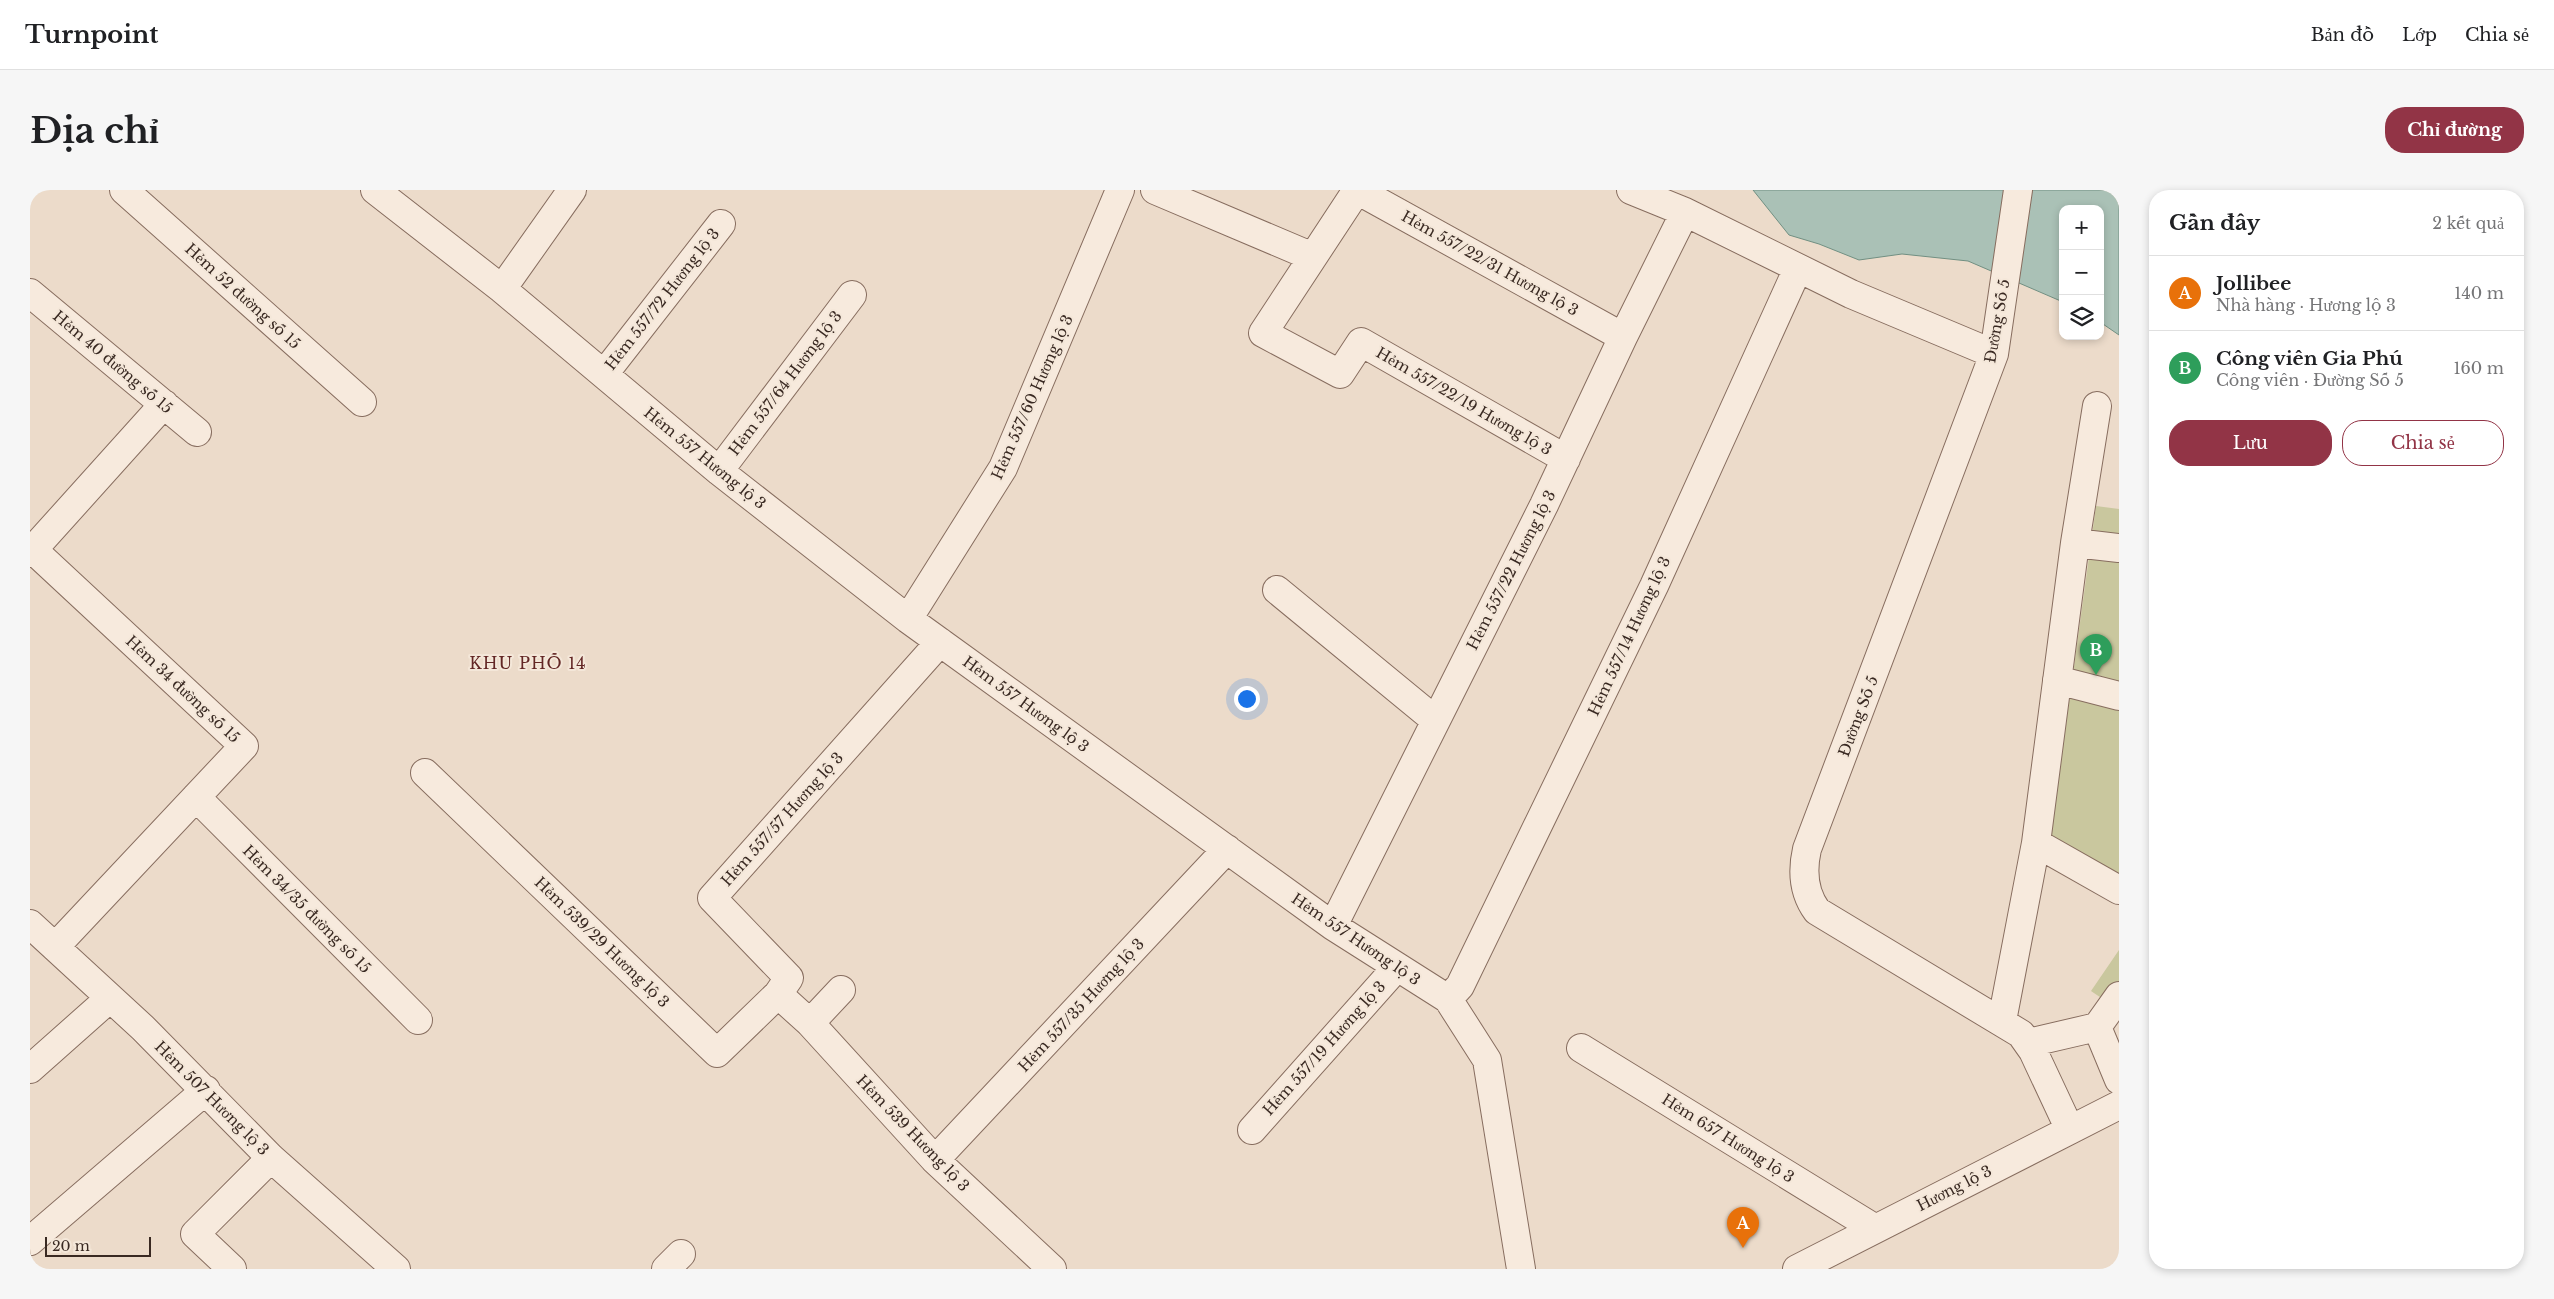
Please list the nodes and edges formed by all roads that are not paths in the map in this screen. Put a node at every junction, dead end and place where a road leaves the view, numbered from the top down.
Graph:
1 (124, 190) edge
2 (375, 190) edge
3 (572, 190) edge
4 (1120, 190) edge
5 (1155, 190) edge
6 (1357, 190) edge
7 (1631, 190) edge
8 (2018, 190) edge
9 (1685, 212) junction
10 (721, 224) dead end
11 (1313, 257) junction
12 (1798, 268) junction
13 (502, 289) junction
14 (30, 293) edge
15 (852, 295) dead end
16 (1623, 337) junction
17 (1994, 354) junction
18 (604, 374) junction
19 (362, 402) dead end
20 (164, 404) junction
21 (2097, 406) dead end
22 (197, 432) dead end
23 (1566, 459) junction
24 (719, 472) junction
25 (2075, 542) junction
26 (2119, 548) edge
27 (31, 550) edge
28 (1277, 590) dead end
29 (908, 619) junction
30 (940, 642) junction
31 (2057, 680) junction
32 (2119, 696) edge
33 (1435, 720) junction
34 (425, 773) dead end
35 (196, 797) junction
36 (2036, 843) junction
37 (1227, 849) junction
38 (2119, 890) edge
39 (30, 924) edge
40 (1333, 926) junction
41 (55, 947) junction
42 (1397, 967) junction
43 (842, 990) dead end
44 (778, 994) junction
45 (2119, 996) edge
46 (110, 998) junction
47 (1448, 999) junction
48 (418, 1020) dead end
49 (2002, 1021) junction
50 (810, 1023) junction
51 (2097, 1027) junction
52 (2028, 1043) junction
53 (1581, 1048) dead end
54 (30, 1069) edge
55 (2119, 1080) edge
56 (206, 1090) junction
57 (2115, 1107) edge
58 (1252, 1130) dead end
59 (2070, 1130) junction
60 (271, 1158) junction
61 (935, 1160) junction
62 (1874, 1228) junction
63 (30, 1241) edge
64 (232, 1269) edge
65 (396, 1269) edge
66 (1052, 1269) edge
67 (1521, 1269) edge
68 (1797, 1269) edge

1 - 19 street, Hẻm 52 đường số 15
2 - 13 street, Hẻm 557 Hương lộ 3
3 - 13 street
4 - 29 street, Hẻm 557/60 Hương lộ 3
5 - 11 street
6 - 11 street
6 - 16 street, Hẻm 557/22/31 Hương lộ 3
7 - 9 street
8 - 17 street, Đường Số 5
9 - 12 street
9 - 16 street, Hẻm 557/22 Hương lộ 3
10 - 18 street, Hẻm 557/72 Hương lộ 3
11 - 23 street, Hẻm 557/22/19 Hương lộ 3
12 - 17 street
12 - 47 street, Hẻm 557/14 Hương lộ 3
13 - 18 street, Hẻm 557 Hương lộ 3
14 - 20 street, Hẻm 40 đường số 15
15 - 24 street, Hẻm 557/64 Hương lộ 3
16 - 23 street, Hẻm 557/22 Hương lộ 3
17 - 49 street, Đường Số 5
18 - 24 street, Hẻm 557 Hương lộ 3
20 - 22 street, Hẻm 40 đường số 15
20 - 27 street
21 - 25 street
23 - 33 street, Hẻm 557/22 Hương lộ 3
24 - 29 street, Hẻm 557 Hương lộ 3
25 - 26 street
25 - 31 street
27 - 35 street, Hẻm 34 đường số 15
28 - 33 street
29 - 30 street, Hẻm 557 Hương lộ 3
30 - 37 street, Hẻm 557 Hương lộ 3
30 - 44 street, Hẻm 557/57 Hương lộ 3
31 - 32 street
31 - 36 street
33 - 40 street, Hẻm 557/22 Hương lộ 3
34 - 44 street, Hẻm 539/29 Hương lộ 3
35 - 41 street, Hẻm 34 đường số 15
35 - 48 street, Hẻm 34/35 đường số 15
36 - 38 street
36 - 49 street
37 - 40 street, Hẻm 557 Hương lộ 3
37 - 61 street, Hẻm 557/35 Hương lộ 3
39 - 41 street, Hẻm 507 Hương lộ 3
40 - 42 street, Hẻm 557 Hương lộ 3
41 - 46 street, Hẻm 507 Hương lộ 3
42 - 47 street, Hẻm 557 Hương lộ 3
42 - 58 street, Hẻm 557/19 Hương lộ 3
43 - 50 street
44 - 50 street, Hẻm 539 Hương lộ 3
45 - 51 street
46 - 54 street
46 - 56 street, Hẻm 507 Hương lộ 3
47 - 67 street, Hẻm 557 Hương lộ 3
49 - 52 street, Đường Số 5
50 - 61 street, Hẻm 539 Hương lộ 3
51 - 52 street
51 - 55 street
52 - 59 street, Đường Số 5
53 - 62 street, Hẻm 657 Hương lộ 3
56 - 60 street, Hẻm 507 Hương lộ 3
56 - 63 street
57 - 59 street, Hương lộ 3
59 - 62 street, Hương lộ 3
60 - 64 street
60 - 65 street, Hẻm 507 Hương lộ 3
61 - 66 street, Hẻm 539 Hương lộ 3
62 - 68 street, Hương lộ 3

